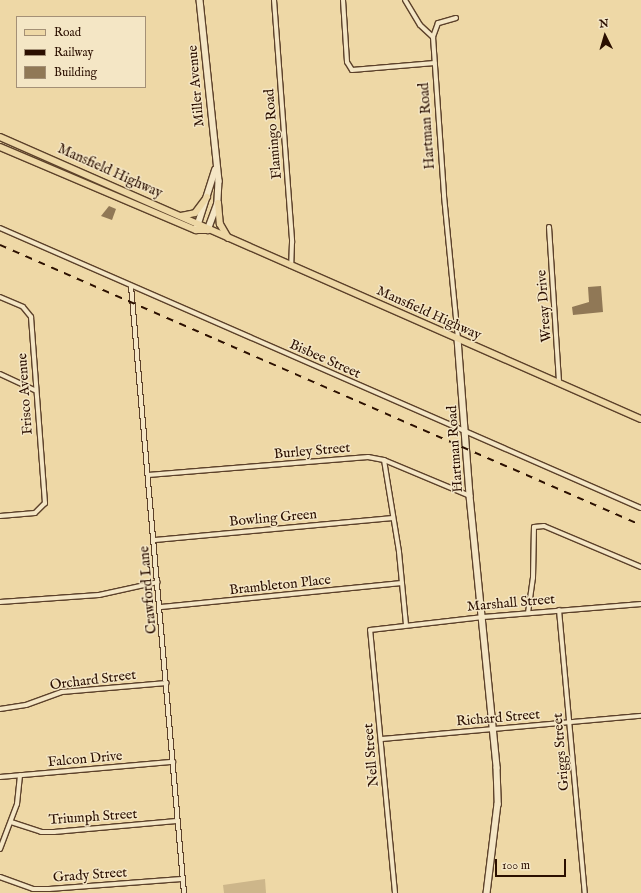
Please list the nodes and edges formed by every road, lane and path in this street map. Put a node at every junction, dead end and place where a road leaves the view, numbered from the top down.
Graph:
1 (200, 0) edge
2 (274, 0) edge
3 (343, 0) edge
4 (405, 0) edge
5 (456, 18) dead end
6 (433, 37) junction
7 (435, 63) junction
8 (0, 137) edge
9 (0, 147) edge
10 (215, 170) junction
11 (81, 172) junction
12 (77, 181) junction
13 (207, 197) junction
14 (218, 203) junction
15 (181, 216) junction
16 (198, 224) junction
17 (549, 227) dead end
18 (0, 228) edge
19 (196, 230) junction
20 (208, 230) junction
21 (231, 240) junction
22 (291, 266) junction
23 (131, 286) junction
24 (0, 297) edge
25 (458, 339) junction
26 (0, 374) edge
27 (559, 383) junction
28 (35, 390) junction
29 (641, 419) edge
30 (467, 434) junction
31 (384, 460) junction
32 (148, 475) junction
33 (470, 496) junction
34 (641, 508) edge
35 (0, 516) edge
36 (393, 518) junction
37 (155, 540) junction
38 (641, 567) edge
39 (158, 582) junction
40 (402, 583) junction
41 (0, 602) edge
42 (641, 604) edge
43 (161, 607) junction
44 (559, 610) junction
45 (528, 613) junction
46 (483, 617) junction
47 (406, 625) junction
48 (384, 627) joint
49 (167, 683) junction
50 (0, 709) edge
51 (641, 716) edge
52 (569, 723) junction
53 (492, 730) junction
54 (380, 739) junction
55 (173, 762) junction
56 (20, 775) junction
57 (0, 777) edge
58 (177, 821) junction
59 (11, 822) junction
60 (0, 849) edge
61 (0, 877) edge
62 (182, 879) junction
63 (184, 893) edge
64 (395, 893) edge
65 (487, 893) edge
66 (585, 893) edge

1 - 10 street, Miller Avenue
2 - 22 street, Flamingo Road
3 - 7 street
4 - 6 street
5 - 6 street
6 - 7 street, Hartman Road
7 - 25 street, Hartman Road
8 - 11 main road, Mansfield Highway
9 - 12 main road, Mansfield Highway
10 - 13 street, Miller Avenue
10 - 14 street, Miller Avenue
11 - 12 main road
11 - 15 main road, Mansfield Highway
12 - 19 main road, Mansfield Highway
13 - 15 main road
13 - 16 street, Miller Avenue
14 - 20 street, Miller Avenue
14 - 21 main road
15 - 16 main road, Mansfield Highway
16 - 19 street, Miller Avenue
16 - 20 main road, Mansfield Highway
17 - 27 street, Wreay Drive
18 - 23 street, Bisbee Street
19 - 20 main road, Mansfield Highway
20 - 21 main road, Mansfield Highway
21 - 22 main road, Mansfield Highway
22 - 25 main road, Mansfield Highway
23 - 30 street, Bisbee Street
23 - 32 street, Crawford Lane
24 - 28 street, Frisco Avenue
25 - 27 main road, Mansfield Highway
25 - 30 street, Hartman Road
26 - 28 street
27 - 29 main road, Mansfield Highway
28 - 35 street, Frisco Avenue
30 - 33 street, Hartman Road
30 - 34 street, Bisbee Street
31 - 32 street, Burley Street
31 - 33 street, Burley Street
31 - 36 street
32 - 37 street, Crawford Lane
33 - 46 street, Hartman Road
36 - 37 street, Bowling Green
36 - 40 street
37 - 39 street, Crawford Lane
38 - 45 street
39 - 41 street
39 - 43 street, Crawford Lane
40 - 43 street, Brambleton Place
40 - 47 street
42 - 44 street, Marshall Street
43 - 49 street, Crawford Lane
44 - 45 street, Marshall Street
44 - 52 street, Griggs Street
45 - 46 street, Marshall Street
46 - 47 street, Marshall Street
46 - 53 street, Hartman Road
47 - 48 street, Marshall Street
48 - 54 street, Nell Street
49 - 50 street, Orchard Street
49 - 55 street, Crawford Lane
51 - 52 street, Richard Street
52 - 53 street, Richard Street
52 - 66 street, Griggs Street
53 - 54 street, Richard Street
53 - 65 street, Hartman Road
54 - 64 street, Nell Street
55 - 56 street, Falcon Drive
55 - 58 street, Crawford Lane
56 - 57 street, Falcon Drive
56 - 59 street
58 - 59 street, Triumph Street
58 - 62 street, Crawford Lane
59 - 60 street
61 - 62 street, Grady Street
62 - 63 street, Crawford Lane

